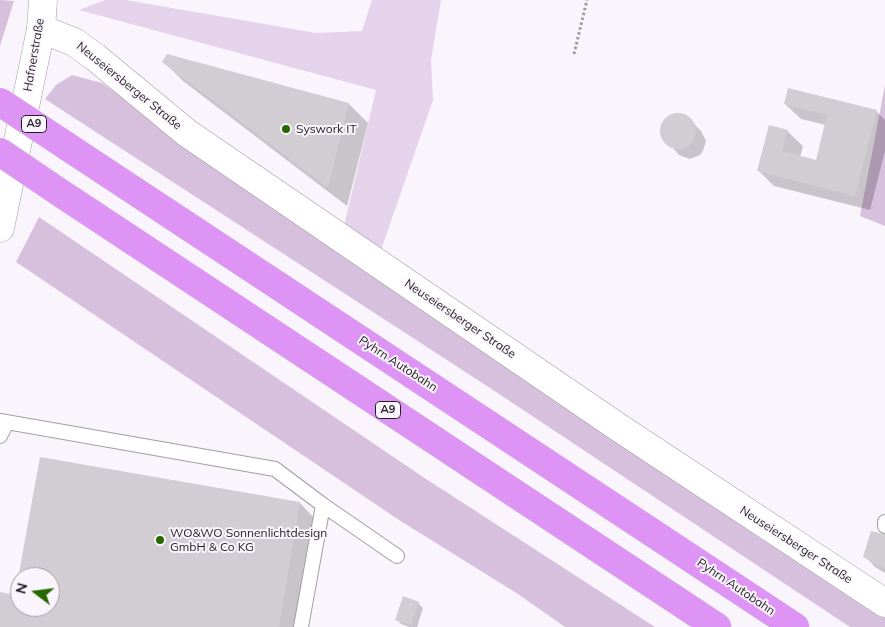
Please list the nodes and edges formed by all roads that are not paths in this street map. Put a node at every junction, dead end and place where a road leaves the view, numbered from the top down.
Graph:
1 (43, 0) edge
2 (41, 29) junction
3 (0, 102) edge
4 (0, 152) edge
5 (0, 228) edge
6 (3, 421) edge
7 (0, 436) edge
8 (322, 505) junction
9 (885, 522) edge
10 (885, 526) edge
11 (397, 556) dead end
12 (885, 603) edge
13 (301, 627) edge
14 (718, 627) edge
15 (795, 627) edge

1 - 2 street, Hafnerstraße
2 - 5 street, Hafnerstraße
2 - 12 street, Neuseiersberger Straße
3 - 15 highway, Pyhrn Autobahn / A9, bridge
4 - 14 highway, A9, bridge
6 - 7 lane
6 - 8 lane
8 - 11 lane
8 - 13 lane
9 - 10 lane

